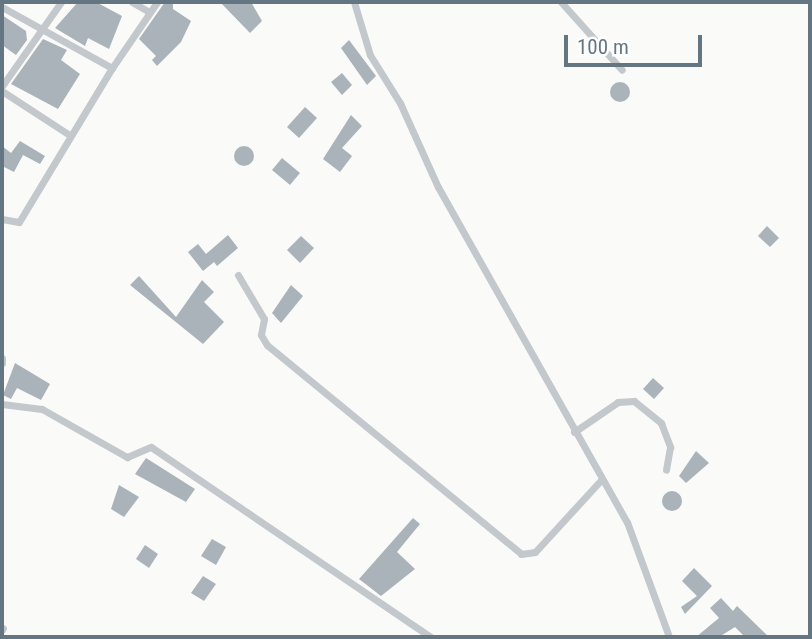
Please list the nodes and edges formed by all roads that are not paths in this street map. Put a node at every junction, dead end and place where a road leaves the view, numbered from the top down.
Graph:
1 (61, 2) edge
2 (132, 2) edge
3 (157, 2) edge
4 (354, 2) edge
5 (561, 2) edge
6 (2, 7) edge
7 (149, 12) junction
8 (40, 30) junction
9 (112, 68) junction
10 (622, 70) dead end
11 (2, 89) edge
12 (68, 134) junction
13 (2, 219) edge
14 (238, 275) dead end
15 (2, 404) edge
16 (574, 432) junction
17 (666, 470) dead end
18 (601, 480) junction
19 (431, 637) edge
20 (670, 637) edge

1 - 8 street
2 - 7 street
3 - 7 street
4 - 16 street
5 - 10 street
6 - 8 street
7 - 9 street
8 - 9 street
8 - 11 street
9 - 12 street
11 - 12 street
12 - 13 street
14 - 18 street
15 - 19 street
16 - 17 street
16 - 18 street
18 - 20 street

